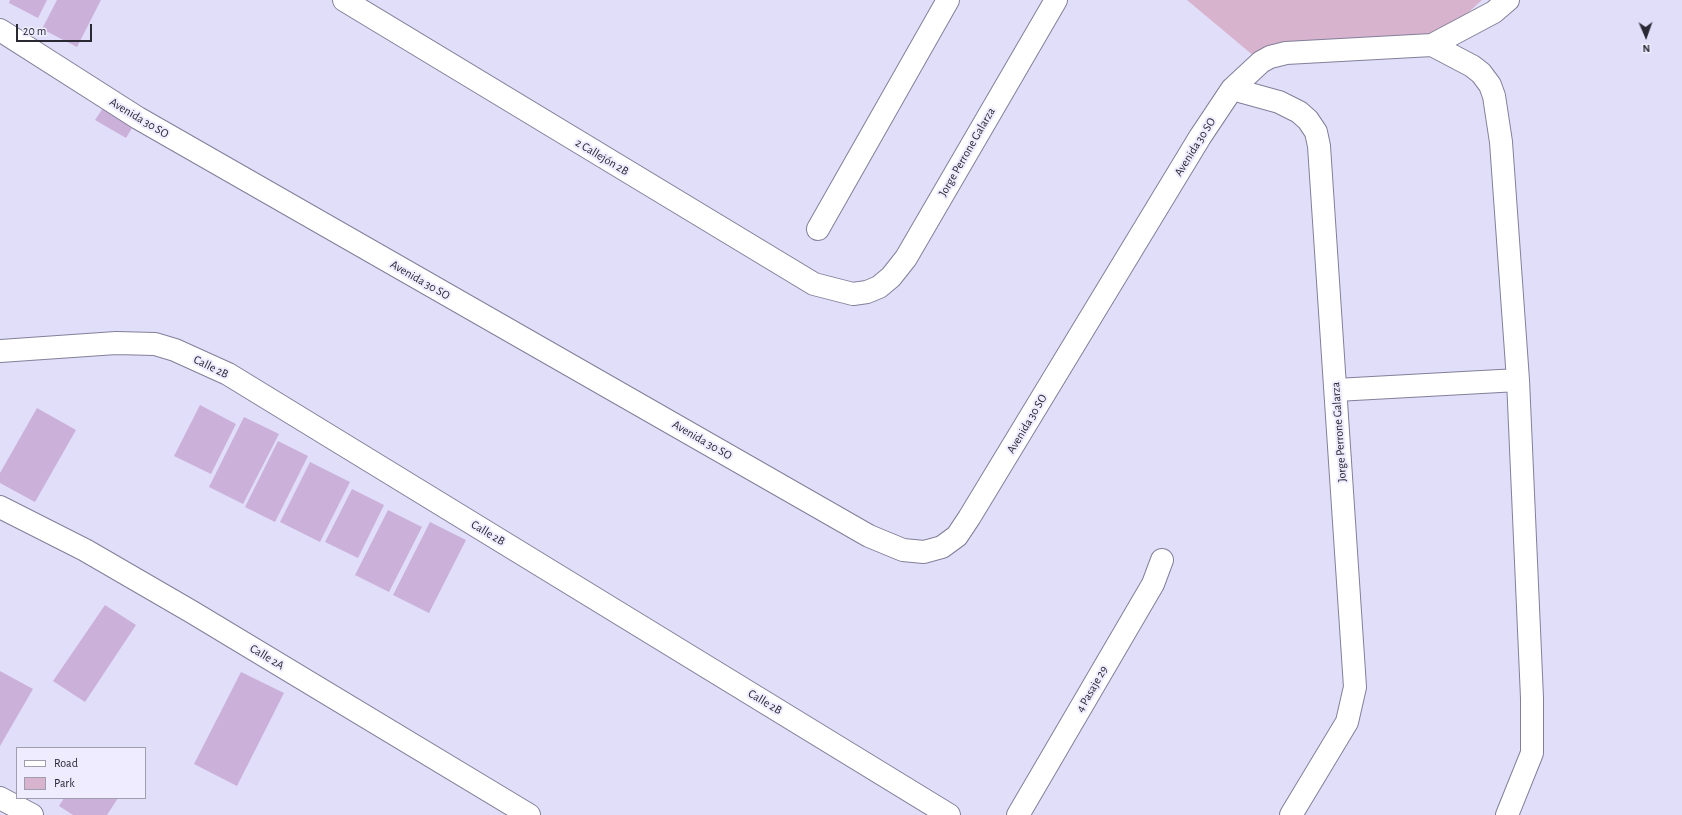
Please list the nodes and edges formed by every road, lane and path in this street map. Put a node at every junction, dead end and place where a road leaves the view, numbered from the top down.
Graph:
1 (344, 0) edge
2 (948, 0) edge
3 (1056, 0) edge
4 (1508, 0) edge
5 (0, 30) edge
6 (1432, 45) junction
7 (1232, 89) junction
8 (818, 229) dead end
9 (867, 292) joint
10 (0, 351) edge
11 (1518, 380) junction
12 (1336, 390) junction
13 (0, 507) edge
14 (1162, 560) dead end
15 (0, 798) edge
16 (32, 815) edge
17 (529, 815) edge
18 (949, 815) edge
19 (1018, 815) edge
20 (1291, 815) edge
21 (1507, 815) edge

1 - 9 street, 2 Callejón 2B
2 - 8 street
3 - 9 street, Jorge Perrone Galarza
4 - 6 street
5 - 7 street, Avenida 30 SO
6 - 7 street, Avenida 30 SO
6 - 11 street
7 - 12 street, Jorge Perrone Galarza
10 - 18 street, Calle 2B
11 - 12 street
11 - 21 street
12 - 20 street, Jorge Perrone Galarza
13 - 17 street, Calle 2A
14 - 19 street, 4 Pasaje 29
15 - 16 street

